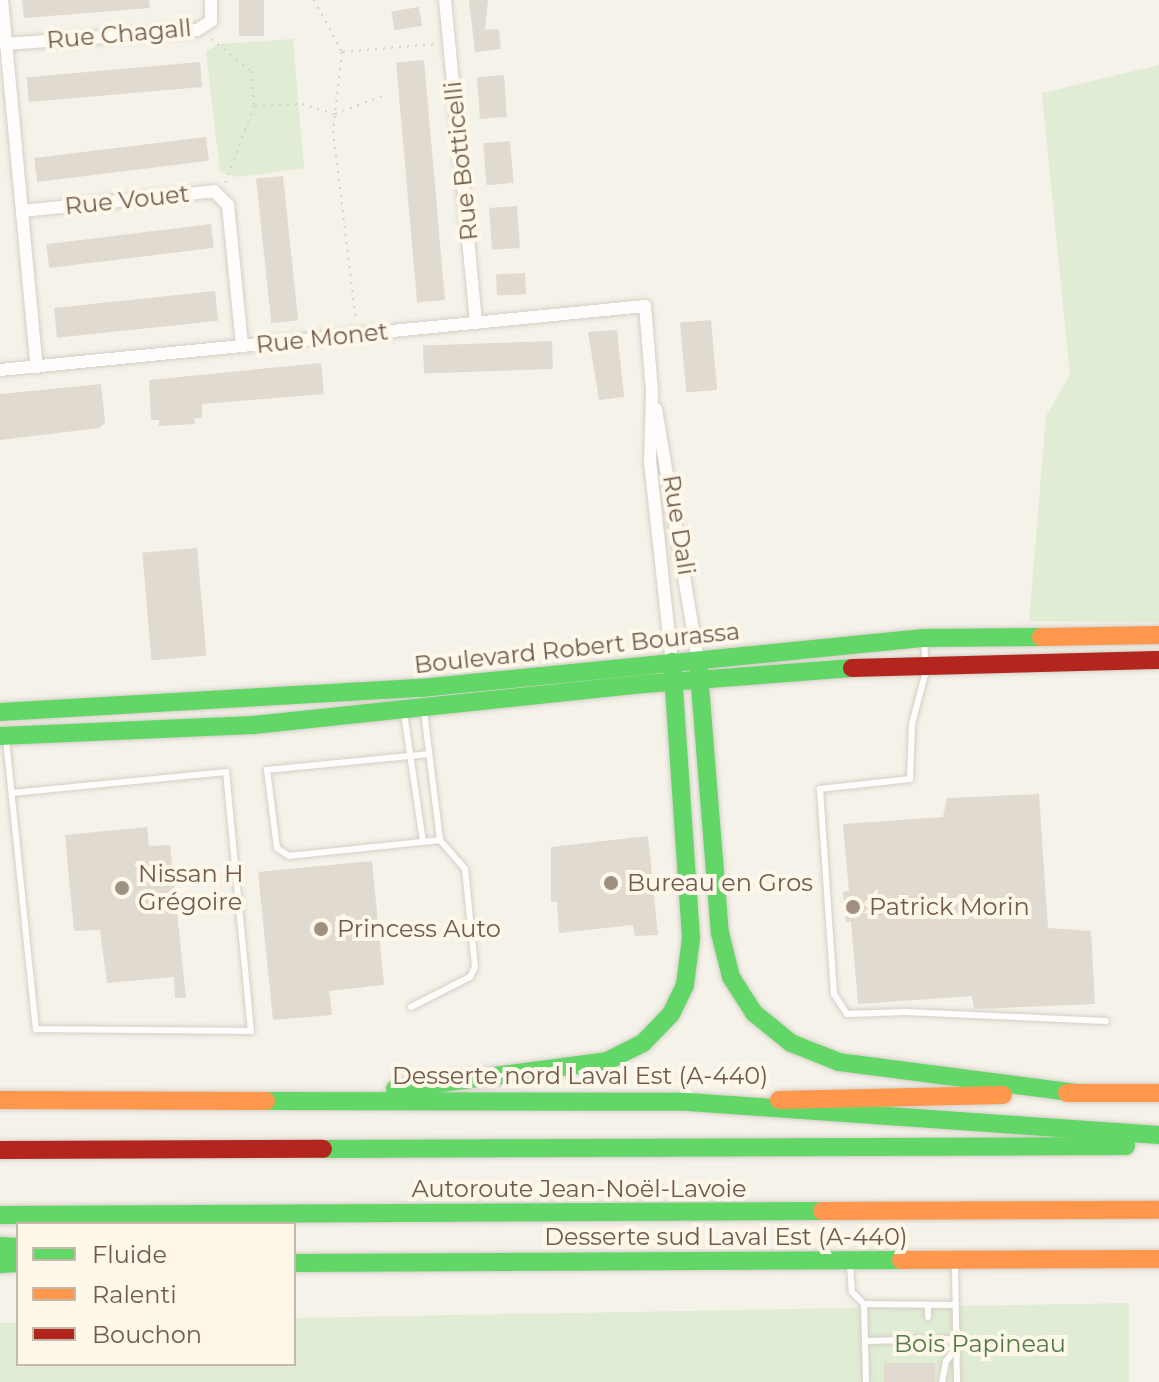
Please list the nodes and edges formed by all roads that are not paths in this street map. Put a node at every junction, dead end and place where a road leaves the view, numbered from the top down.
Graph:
1 (2, 0) edge
2 (211, 0) edge
3 (445, 0) edge
4 (6, 44) junction
5 (22, 211) junction
6 (645, 306) joint
7 (476, 323) junction
8 (242, 346) junction
9 (37, 367) junction
10 (0, 370) edge
11 (652, 391) junction
12 (1159, 635) edge
13 (924, 638) junction
14 (1159, 660) edge
15 (698, 661) junction
16 (672, 662) junction
17 (925, 663) junction
18 (698, 682) junction
19 (671, 683) junction
20 (421, 688) junction
21 (400, 689) junction
22 (424, 709) junction
23 (403, 711) junction
24 (0, 712) edge
25 (3, 736) edge
26 (429, 754) junction
27 (410, 756) junction
28 (12, 793) junction
29 (440, 840) junction
30 (423, 842) junction
31 (411, 1007) dead end
32 (1106, 1021) dead end
33 (1077, 1093) junction
34 (1159, 1093) edge
35 (0, 1100) edge
36 (321, 1100) junction
37 (688, 1102) junction
38 (1159, 1135) edge
39 (1159, 1146) edge
40 (0, 1150) edge
41 (1159, 1210) edge
42 (0, 1215) edge
43 (1159, 1259) edge
44 (955, 1260) junction
45 (850, 1261) junction
46 (296, 1263) edge
47 (864, 1304) junction
48 (887, 1305) junction
49 (908, 1305) junction
50 (928, 1305) junction
51 (956, 1305) junction
52 (887, 1317) dead end
53 (908, 1317) dead end
54 (928, 1317) dead end
55 (908, 1330) dead end
56 (928, 1330) dead end
57 (887, 1331) dead end
58 (956, 1339) junction
59 (908, 1340) junction
60 (928, 1340) junction
61 (865, 1341) junction
62 (887, 1341) junction
63 (956, 1349) junction
64 (866, 1382) edge
65 (942, 1382) edge
66 (957, 1382) edge

1 - 4 street
2 - 4 street, Rue Chagall
3 - 7 street, Rue Botticelli
4 - 5 street
5 - 8 street, Rue Vouet
5 - 9 street
6 - 7 street, Rue Monet
6 - 11 street, Rue Dali
7 - 8 street, Rue Monet
8 - 9 street, Rue Monet
9 - 10 street, Rue Monet
11 - 15 street, Rue Dali
11 - 16 street, Rue Dali
12 - 13 main road, Boulevard Robert Bourassa
13 - 15 main road, Boulevard Robert Bourassa
13 - 17 lane
14 - 17 main road, Boulevard Robert Bourassa
15 - 16 main road, Boulevard Robert Bourassa
15 - 18 main road
16 - 19 main road
16 - 20 main road, Boulevard Robert Bourassa
17 - 18 main road, Boulevard Robert Bourassa
17 - 32 lane
18 - 19 main road, Boulevard Robert Bourassa
18 - 33 main road
19 - 22 main road, Boulevard Robert Bourassa
19 - 36 main road
20 - 21 main road, Boulevard Robert Bourassa
20 - 22 lane
21 - 23 lane
21 - 24 main road, Boulevard Robert Bourassa
22 - 23 main road, Boulevard Robert Bourassa
22 - 26 lane
23 - 25 main road, Boulevard Robert Bourassa
23 - 27 lane
25 - 28 lane
26 - 27 lane
26 - 29 lane
27 - 30 lane
27 - 30 lane
28 - 28 lane
29 - 30 lane
29 - 31 lane
33 - 34 main road, Desserte nord Laval Est (A-440)
33 - 37 main road, Desserte nord Laval Est (A-440)
35 - 36 main road, Desserte nord Laval Est (A-440)
36 - 37 main road, Desserte nord Laval Est (A-440)
37 - 38 main road
39 - 40 main road, Autoroute Jean-Noël-Lavoie
41 - 42 main road, Autoroute Jean-Noël-Lavoie
43 - 44 main road, Desserte sud Laval Est (A-440)
44 - 45 main road, Desserte sud Laval Est (A-440)
44 - 51 lane
45 - 46 main road, Desserte sud Laval Est (A-440)
45 - 47 lane
47 - 48 lane
47 - 61 lane
48 - 49 lane
48 - 52 lane
49 - 50 lane
49 - 53 lane
50 - 51 lane
50 - 54 lane
51 - 58 lane
55 - 59 lane
56 - 60 lane
57 - 62 lane
58 - 60 lane
58 - 63 lane
59 - 60 lane
59 - 62 lane
61 - 62 lane
61 - 64 lane
63 - 65 lane
63 - 66 lane

